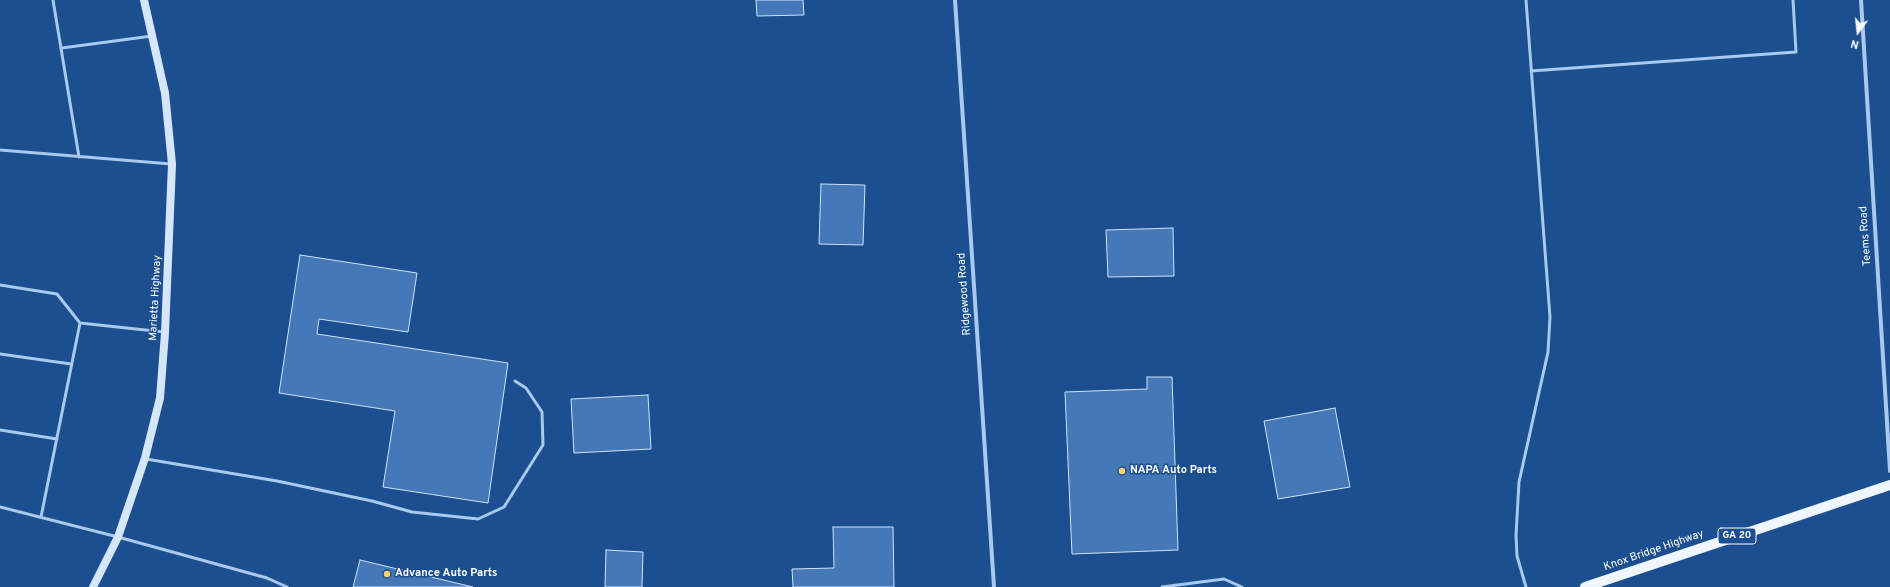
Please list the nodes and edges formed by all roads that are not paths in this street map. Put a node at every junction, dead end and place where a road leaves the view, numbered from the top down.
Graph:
1 (53, 0) edge
2 (144, 0) edge
3 (954, 0) edge
4 (1526, 0) edge
5 (1793, 0) edge
6 (1860, 0) edge
7 (152, 36) junction
8 (62, 48) junction
9 (1531, 71) junction
10 (0, 150) edge
11 (79, 157) junction
12 (172, 164) junction
13 (0, 285) edge
14 (80, 323) junction
15 (166, 333) junction
16 (0, 354) edge
17 (71, 364) junction
18 (515, 381) dead end
19 (0, 430) edge
20 (57, 438) junction
21 (145, 458) junction
22 (1890, 471) edge
23 (1890, 485) edge
24 (0, 507) edge
25 (41, 517) junction
26 (118, 537) junction
27 (93, 587) edge
28 (287, 587) edge
29 (994, 587) edge
30 (1162, 587) edge
31 (1242, 587) edge
32 (1526, 587) edge
33 (1585, 587) edge

1 - 8 lane
2 - 7 main road, Marietta Highway
3 - 29 street, Ridgewood Road
4 - 9 lane
5 - 9 lane
6 - 22 street, Teems Road
7 - 8 lane
7 - 12 main road, Marietta Highway
8 - 11 lane
9 - 32 lane
10 - 11 lane
11 - 12 lane
12 - 15 main road, Marietta Highway
13 - 14 lane
14 - 15 lane
14 - 17 lane
15 - 21 main road, Marietta Highway
16 - 17 lane
17 - 20 lane
18 - 21 lane
19 - 20 lane
20 - 25 lane
21 - 26 main road, Marietta Highway
23 - 33 main road, Knox Bridge Highway / GA 20
24 - 25 lane
25 - 26 lane
26 - 27 main road, Marietta Highway
26 - 28 lane
30 - 31 lane

